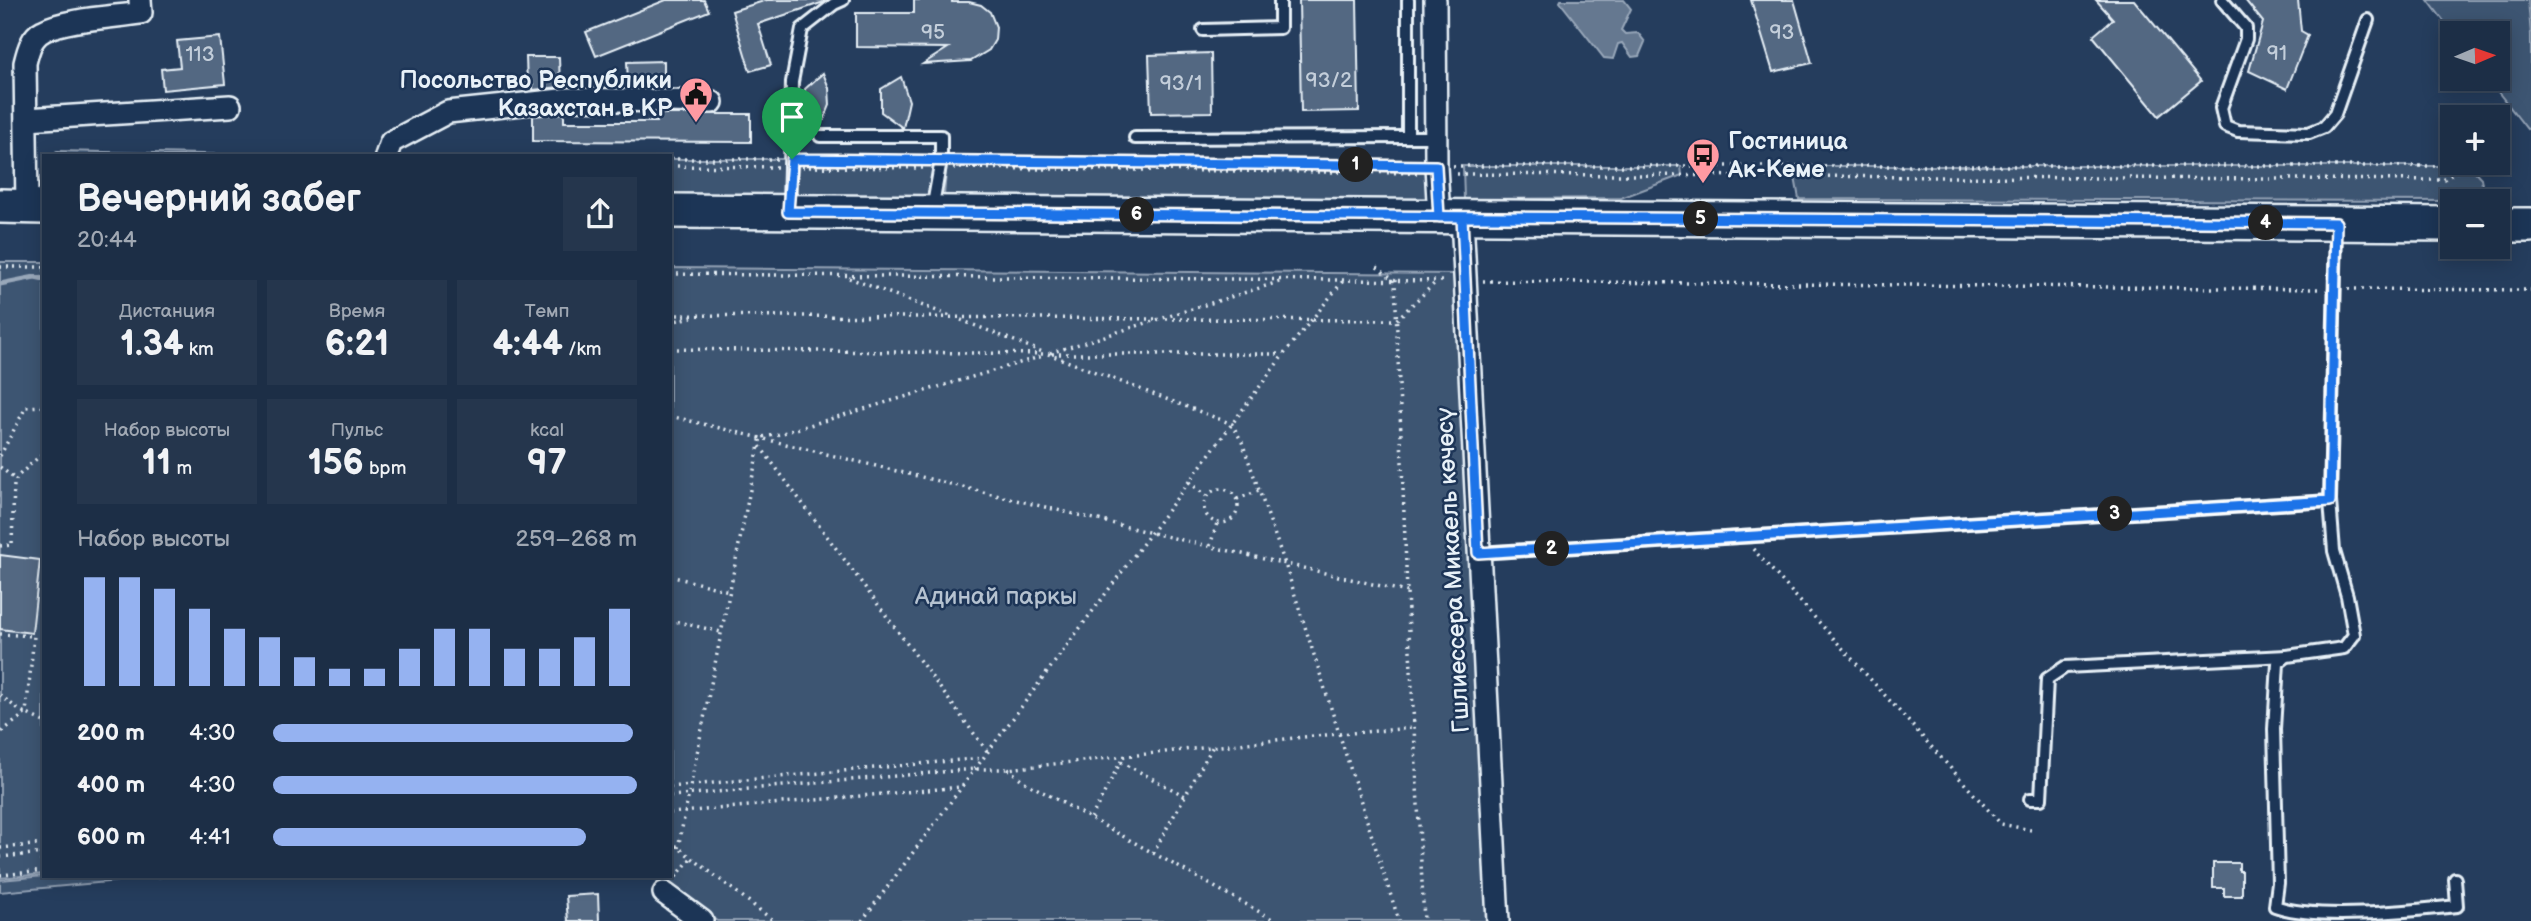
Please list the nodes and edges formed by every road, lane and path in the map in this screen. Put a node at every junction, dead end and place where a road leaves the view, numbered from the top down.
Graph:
1 (140, 0) edge
2 (844, 0) edge
3 (1280, 0) edge
4 (1408, 0) edge
5 (1435, 0) edge
6 (2222, 0) edge
7 (2368, 20) dead end
8 (1203, 30) dead end
9 (712, 102) dead end
10 (230, 106) dead end
11 (27, 119) junction
12 (820, 136) dead end
13 (1408, 137) junction
14 (1435, 137) junction
15 (1135, 138) dead end
16 (387, 154) edge
17 (672, 159) edge
18 (791, 163) junction
19 (940, 164) junction
20 (1378, 165) junction
21 (672, 166) edge
22 (1436, 170) junction
23 (1378, 175) junction
24 (24, 207) edge
25 (672, 211) edge
26 (788, 212) junction
27 (932, 213) junction
28 (1451, 217) junction
29 (2336, 223) junction
30 (2440, 224) edge
31 (2510, 225) edge
32 (2531, 225) edge
33 (0, 267) edge
34 (42, 267) edge
35 (1377, 267) dead end
36 (672, 274) edge
37 (844, 276) junction
38 (1282, 281) junction
39 (1342, 281) junction
40 (1395, 281) junction
41 (1437, 281) junction
42 (1455, 281) dead end
43 (1478, 281) dead end
44 (2336, 289) junction
45 (2531, 289) edge
46 (672, 315) edge
47 (698, 316) junction
48 (958, 319) junction
49 (1162, 319) junction
50 (1313, 320) junction
51 (1396, 320) junction
52 (672, 322) edge
53 (672, 349) edge
54 (1048, 354) junction
55 (1284, 354) junction
56 (42, 406) edge
57 (672, 416) edge
58 (1232, 424) junction
59 (761, 437) junction
60 (759, 445) junction
61 (42, 454) edge
62 (0, 456) edge
63 (0, 467) edge
64 (16, 480) junction
65 (1189, 482) junction
66 (1259, 491) junction
67 (1206, 496) junction
68 (1237, 499) junction
69 (2330, 501) junction
70 (1217, 523) junction
71 (1152, 533) junction
72 (1742, 537) junction
73 (0, 546) edge
74 (1210, 546) junction
75 (1478, 553) junction
76 (1285, 564) junction
77 (672, 576) edge
78 (730, 591) junction
79 (1407, 592) junction
80 (672, 621) edge
81 (721, 632) junction
82 (0, 634) edge
83 (2287, 656) junction
84 (0, 695) edge
85 (26, 713) junction
86 (42, 721) edge
87 (1413, 729) junction
88 (0, 733) edge
89 (1339, 734) junction
90 (1213, 746) junction
91 (987, 751) junction
92 (983, 758) junction
93 (1121, 759) junction
94 (975, 769) junction
95 (1008, 769) junction
96 (691, 785) junction
97 (672, 787) edge
98 (961, 787) junction
99 (689, 794) junction
100 (672, 796) edge
101 (1185, 796) junction
102 (2030, 799) dead end
103 (685, 812) junction
104 (672, 814) edge
105 (1091, 818) junction
106 (2031, 830) dead end
107 (672, 843) edge
108 (42, 844) edge
109 (0, 848) edge
110 (678, 848) junction
111 (42, 853) edge
112 (1153, 853) junction
113 (0, 857) edge
114 (691, 858) junction
115 (42, 871) edge
116 (0, 875) edge
117 (2455, 880) dead end
118 (664, 893) joint
119 (2315, 919) edge
120 (702, 921) edge
121 (774, 921) edge
122 (862, 921) edge
123 (1276, 921) edge
124 (1399, 921) edge
125 (1424, 921) edge
126 (1498, 921) edge

1 - 11 street
2 - 18 lane
3 - 8 lane
4 - 13 lane
5 - 14 street, Гшлиессера Микаель көчөсү
6 - 7 lane
9 - 16 street
10 - 11 street
11 - 24 street
12 - 19 lane
13 - 14 lane
13 - 15 lane
14 - 22 street, Гшлиессера Микаель көчөсү
17 - 18 path
18 - 19 path
18 - 19 path
18 - 21 path
18 - 26 lane
19 - 20 path
19 - 23 path
19 - 27 lane
20 - 22 path
20 - 23 path
22 - 22 path
22 - 23 path
22 - 28 street, Гшлиессера Микаель көчөсү
25 - 26 main road
26 - 27 main road
27 - 28 main road
28 - 29 main road
28 - 75 street, Гшлиессера Микаель көчөсү
29 - 30 main road
29 - 44 lane
31 - 32 main road
33 - 34 path
35 - 40 path
36 - 37 path
37 - 38 path
37 - 48 path
38 - 39 path
38 - 49 path
39 - 40 path
39 - 50 path
40 - 41 path
40 - 51 path
41 - 42 path
41 - 51 path
43 - 44 path
44 - 45 path
44 - 69 lane
46 - 47 path
47 - 48 path
47 - 52 path
48 - 49 path
48 - 54 path
49 - 50 path
49 - 54 path
50 - 51 path
50 - 55 path
51 - 79 path
53 - 54 path
54 - 55 path
54 - 58 path
54 - 59 path
55 - 58 path
56 - 62 path
57 - 59 path
58 - 65 path
58 - 66 path
59 - 60 path
59 - 71 path
60 - 78 path
60 - 91 path
61 - 64 path
63 - 64 path
64 - 73 path
65 - 67 path
65 - 71 path
66 - 68 path
66 - 76 path
67 - 68 path
67 - 70 path
68 - 70 path
69 - 72 lane
69 - 83 lane
70 - 74 path
71 - 74 path
71 - 91 path
72 - 75 lane
72 - 106 path
74 - 76 path
75 - 126 street, Гшлиессера Микаель көчөсү
76 - 79 path
76 - 89 path
77 - 78 path
78 - 81 path
79 - 87 path
80 - 81 path
81 - 96 path
82 - 85 path
83 - 102 lane
83 - 119 lane
84 - 85 path
85 - 86 path
85 - 88 path
87 - 89 path
87 - 125 path
89 - 90 path
89 - 124 path
90 - 93 path
90 - 101 path
91 - 92 path
92 - 94 path
92 - 96 path
93 - 95 path
93 - 101 path
93 - 105 path
94 - 95 path
94 - 98 path
94 - 99 path
95 - 105 path
96 - 97 path
96 - 99 path
98 - 103 path
98 - 122 path
99 - 100 path
99 - 103 path
101 - 112 path
103 - 104 path
103 - 110 path
105 - 112 path
107 - 110 path
108 - 109 path
110 - 114 path
111 - 113 path
112 - 123 path
114 - 118 path
114 - 121 path
115 - 116 path
117 - 119 lane
118 - 120 street

